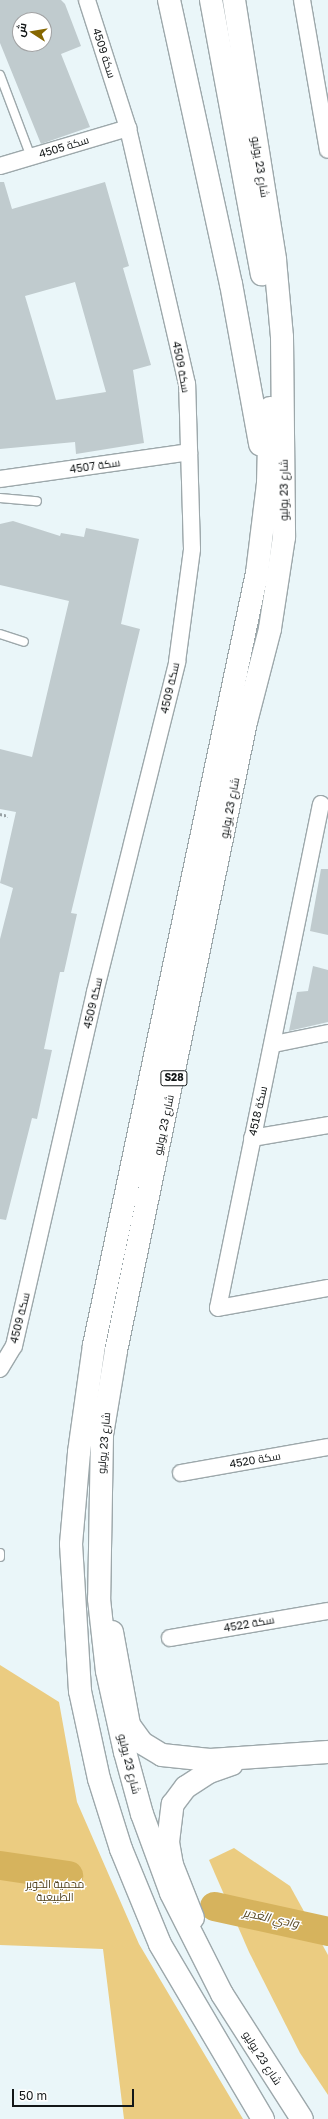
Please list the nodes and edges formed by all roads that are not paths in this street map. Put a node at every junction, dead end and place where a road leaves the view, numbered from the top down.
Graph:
1 (87, 0) edge
2 (169, 0) edge
3 (211, 0) edge
4 (234, 0) edge
5 (302, 0) edge
6 (0, 75) edge
7 (128, 128) junction
8 (328, 150) edge
9 (31, 157) junction
10 (0, 166) edge
11 (189, 452) junction
12 (0, 479) edge
13 (268, 483) junction
14 (0, 498) edge
15 (37, 501) dead end
16 (0, 634) edge
17 (24, 642) dead end
18 (321, 804) dead end
19 (328, 1033) edge
20 (274, 1044) junction
21 (328, 1125) edge
22 (252, 1138) junction
23 (328, 1288) edge
24 (0, 1369) edge
25 (328, 1447) edge
26 (181, 1473) dead end
27 (99, 1521) junction
28 (0, 1553) edge
29 (0, 1557) edge
30 (328, 1611) edge
31 (170, 1638) dead end
32 (328, 1752) edge
33 (248, 1758) junction
34 (222, 1994) junction
35 (263, 2119) edge
36 (302, 2119) edge

1 - 7 street, سكة 4509
2 - 13 main road
3 - 13 main road, شارع 23 يوليو / S28
4 - 27 main road, شارع 23 يوليو / S28
5 - 8 street
6 - 9 lane
7 - 9 street, سكة 4505
7 - 11 street, سكة 4509
9 - 10 street, سكة 4505
11 - 12 street, سكة 4507
11 - 24 street, سكة 4509
13 - 35 main road, شارع 23 يوليو / S28
14 - 15 lane
16 - 17 lane
18 - 20 street, سكة 4518
19 - 20 street
20 - 22 street, سكة 4518
21 - 22 street
22 - 23 street, سكة 4518
25 - 26 street, سكة 4520
27 - 33 main road
27 - 34 main road, شارع 23 يوليو / S28
28 - 29 lane
30 - 31 street, سكة 4522
32 - 33 main road
33 - 34 main road
34 - 36 main road, شارع 23 يوليو / S28

